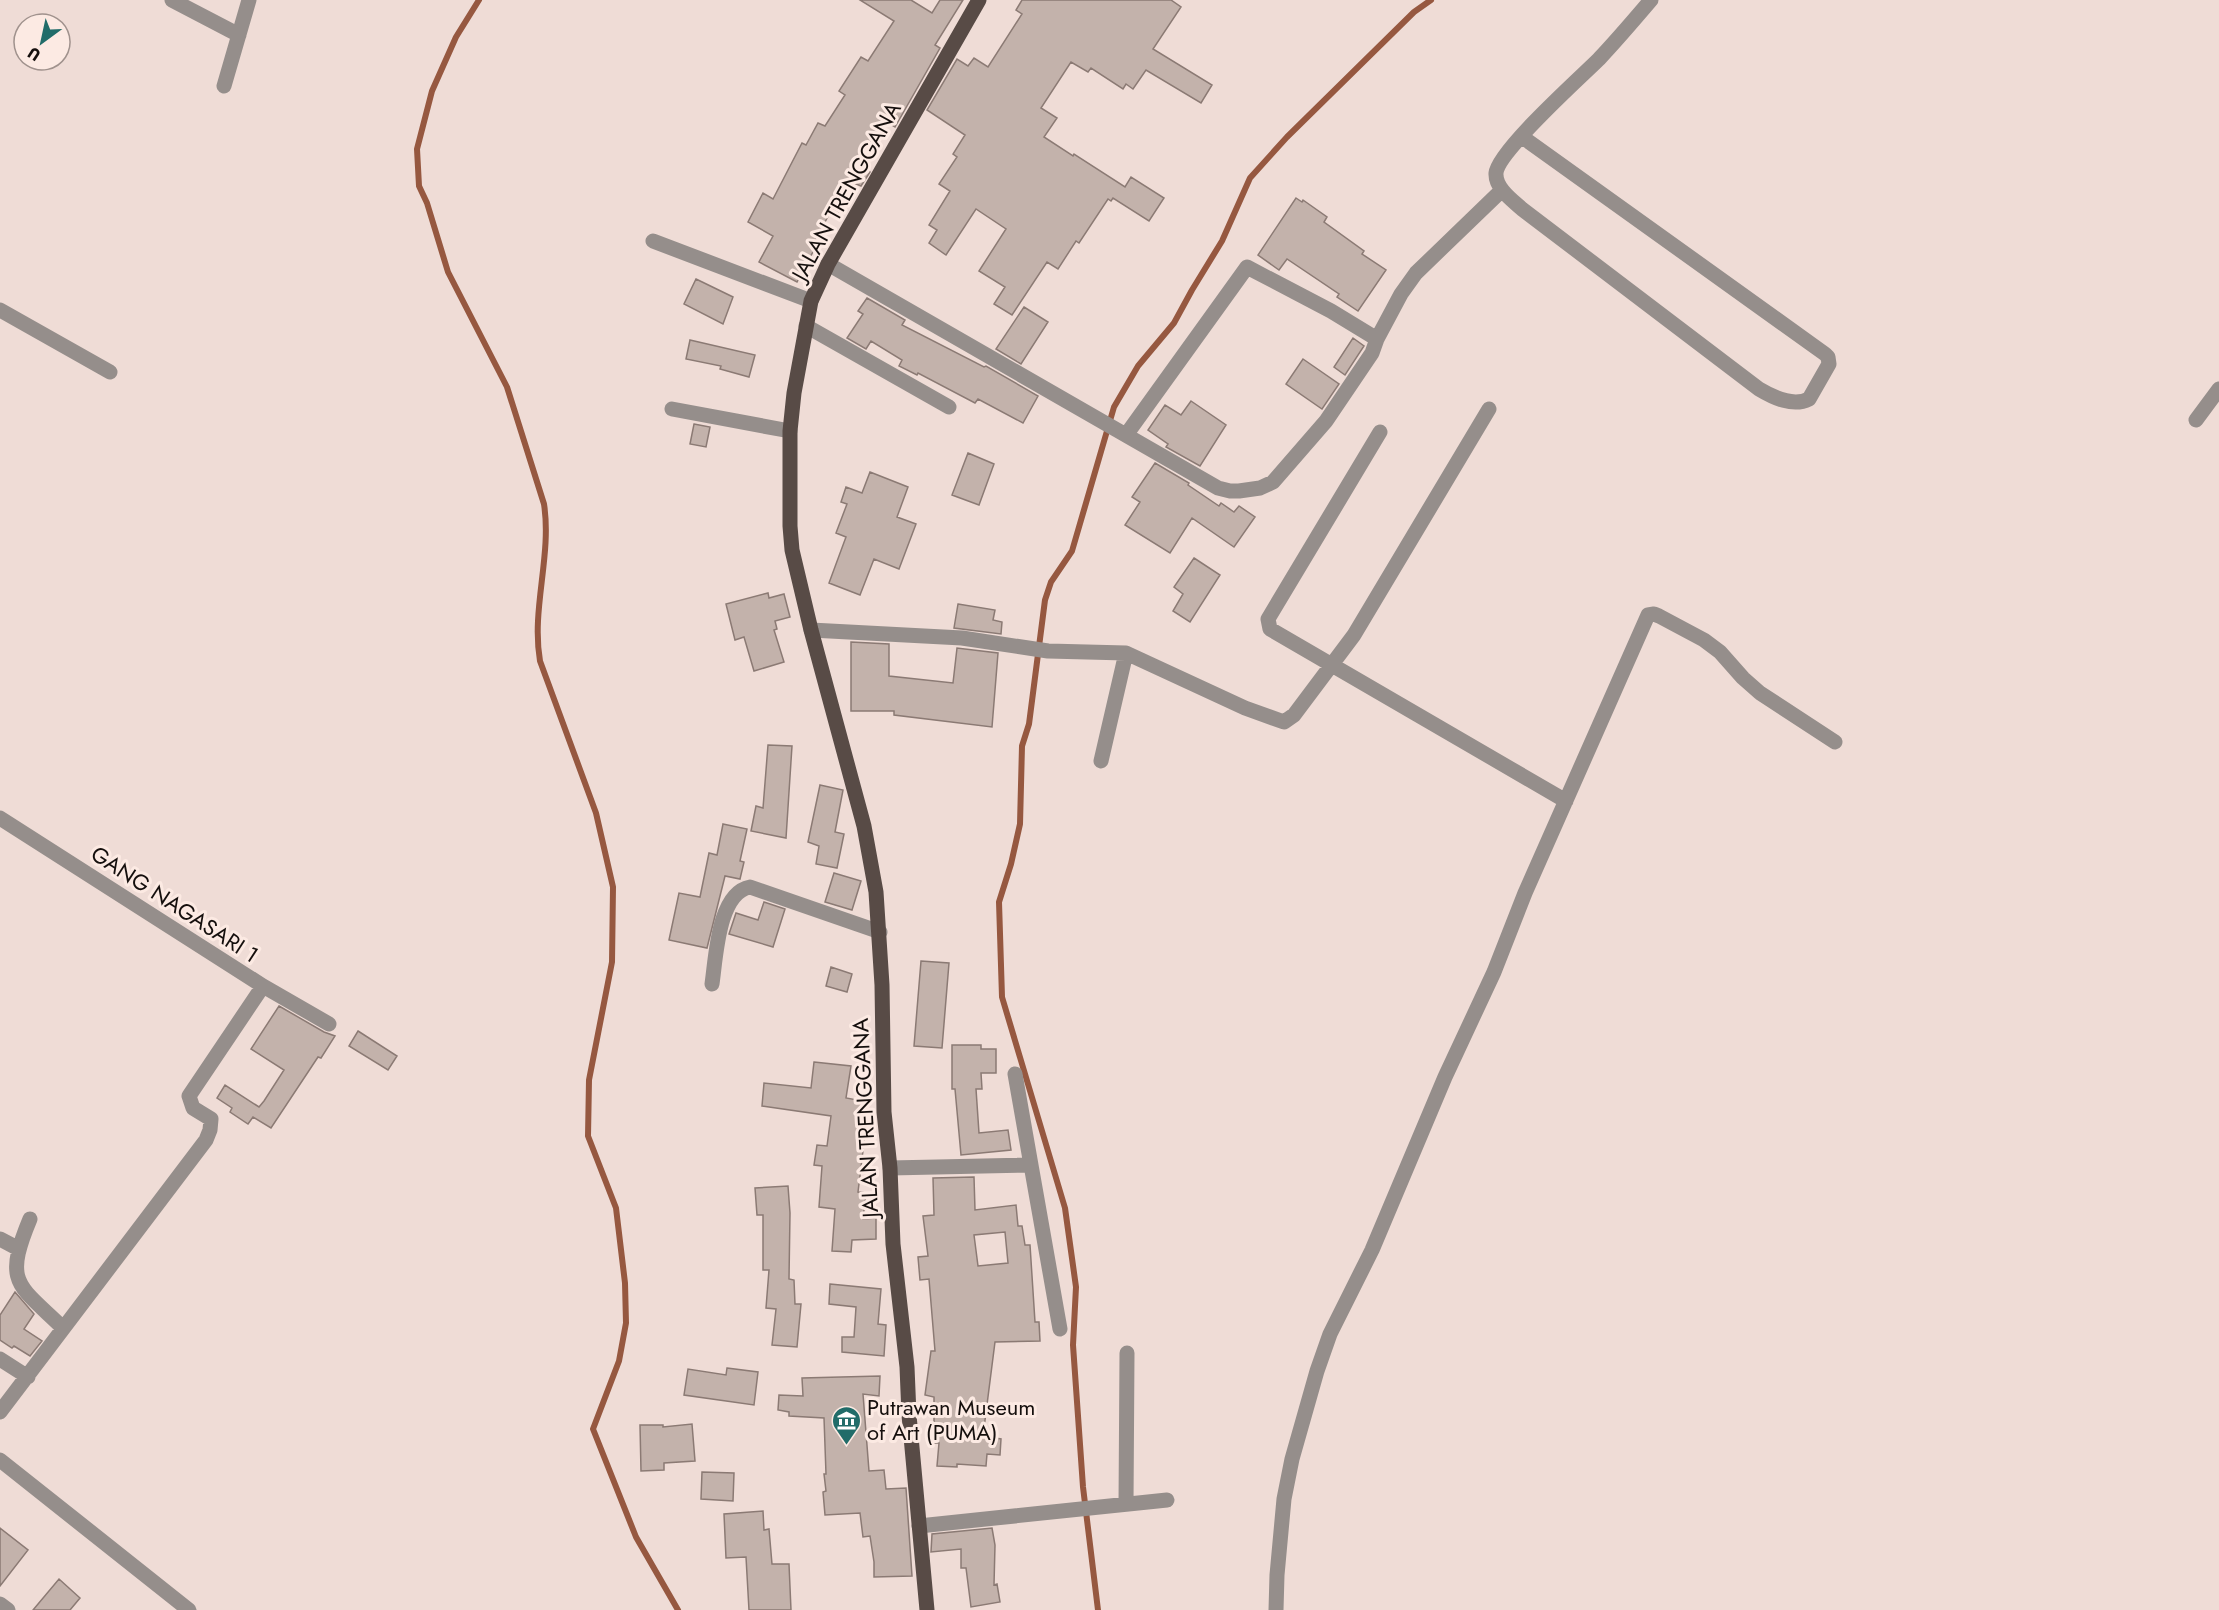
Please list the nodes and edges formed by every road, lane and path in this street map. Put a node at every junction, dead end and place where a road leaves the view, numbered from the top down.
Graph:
1 (172, 0) edge
2 (249, 0) edge
3 (979, 0) edge
4 (1651, 0) edge
5 (239, 35) junction
6 (224, 86) dead end
7 (1521, 136) junction
8 (1502, 190) junction
9 (653, 241) dead end
10 (828, 264) junction
11 (811, 301) junction
12 (0, 310) edge
13 (807, 326) junction
14 (1377, 339) junction
15 (110, 372) dead end
16 (2219, 389) edge
17 (949, 407) dead end
18 (672, 409) dead end
19 (1489, 409) dead end
20 (2196, 420) dead end
21 (790, 431) junction
22 (1380, 432) dead end
23 (1126, 435) junction
24 (811, 630) junction
25 (1126, 653) junction
26 (1331, 665) junction
27 (1835, 742) dead end
28 (1101, 761) dead end
29 (1566, 801) junction
30 (0, 818) edge
31 (880, 932) junction
32 (712, 984) dead end
33 (263, 986) junction
34 (328, 1024) dead end
35 (1015, 1074) dead end
36 (1031, 1165) junction
37 (890, 1168) junction
38 (30, 1219) dead end
39 (0, 1239) edge
40 (19, 1249) junction
41 (63, 1328) junction
42 (1060, 1329) dead end
43 (1127, 1353) dead end
44 (0, 1359) edge
45 (28, 1377) junction
46 (0, 1412) edge
47 (0, 1460) edge
48 (1167, 1500) dead end
49 (1126, 1504) junction
50 (919, 1526) junction
51 (0, 1604) edge
52 (8, 1610) edge
53 (189, 1610) edge
54 (927, 1610) edge
55 (1276, 1610) edge

1 - 5 street
2 - 5 street
3 - 10 main road, JALAN TRENGGANA
4 - 7 street
5 - 6 street
7 - 8 street
7 - 8 street
8 - 14 street
9 - 11 street
10 - 11 main road, JALAN TRENGGANA
10 - 23 street
11 - 13 main road, JALAN TRENGGANA
12 - 15 street
13 - 17 street
13 - 21 main road, JALAN TRENGGANA
14 - 23 street
14 - 23 street
16 - 20 street
18 - 21 street
19 - 26 street
21 - 24 main road, JALAN TRENGGANA
22 - 26 street
24 - 25 street
24 - 31 main road, JALAN TRENGGANA
25 - 26 street
25 - 28 street
26 - 29 street
27 - 29 street
29 - 55 street
30 - 33 street, GANG NAGASARI 1
31 - 32 street
31 - 37 main road, JALAN TRENGGANA
33 - 34 street, GANG NAGASARI 1
33 - 41 street
35 - 36 street
36 - 37 street
36 - 42 street
37 - 50 main road, JALAN TRENGGANA
38 - 40 street
39 - 40 street
40 - 41 street
41 - 45 street
43 - 49 street
44 - 45 street
45 - 46 street
47 - 53 street
48 - 49 street
49 - 50 street
50 - 54 main road, JALAN TRENGGANA
51 - 52 street

